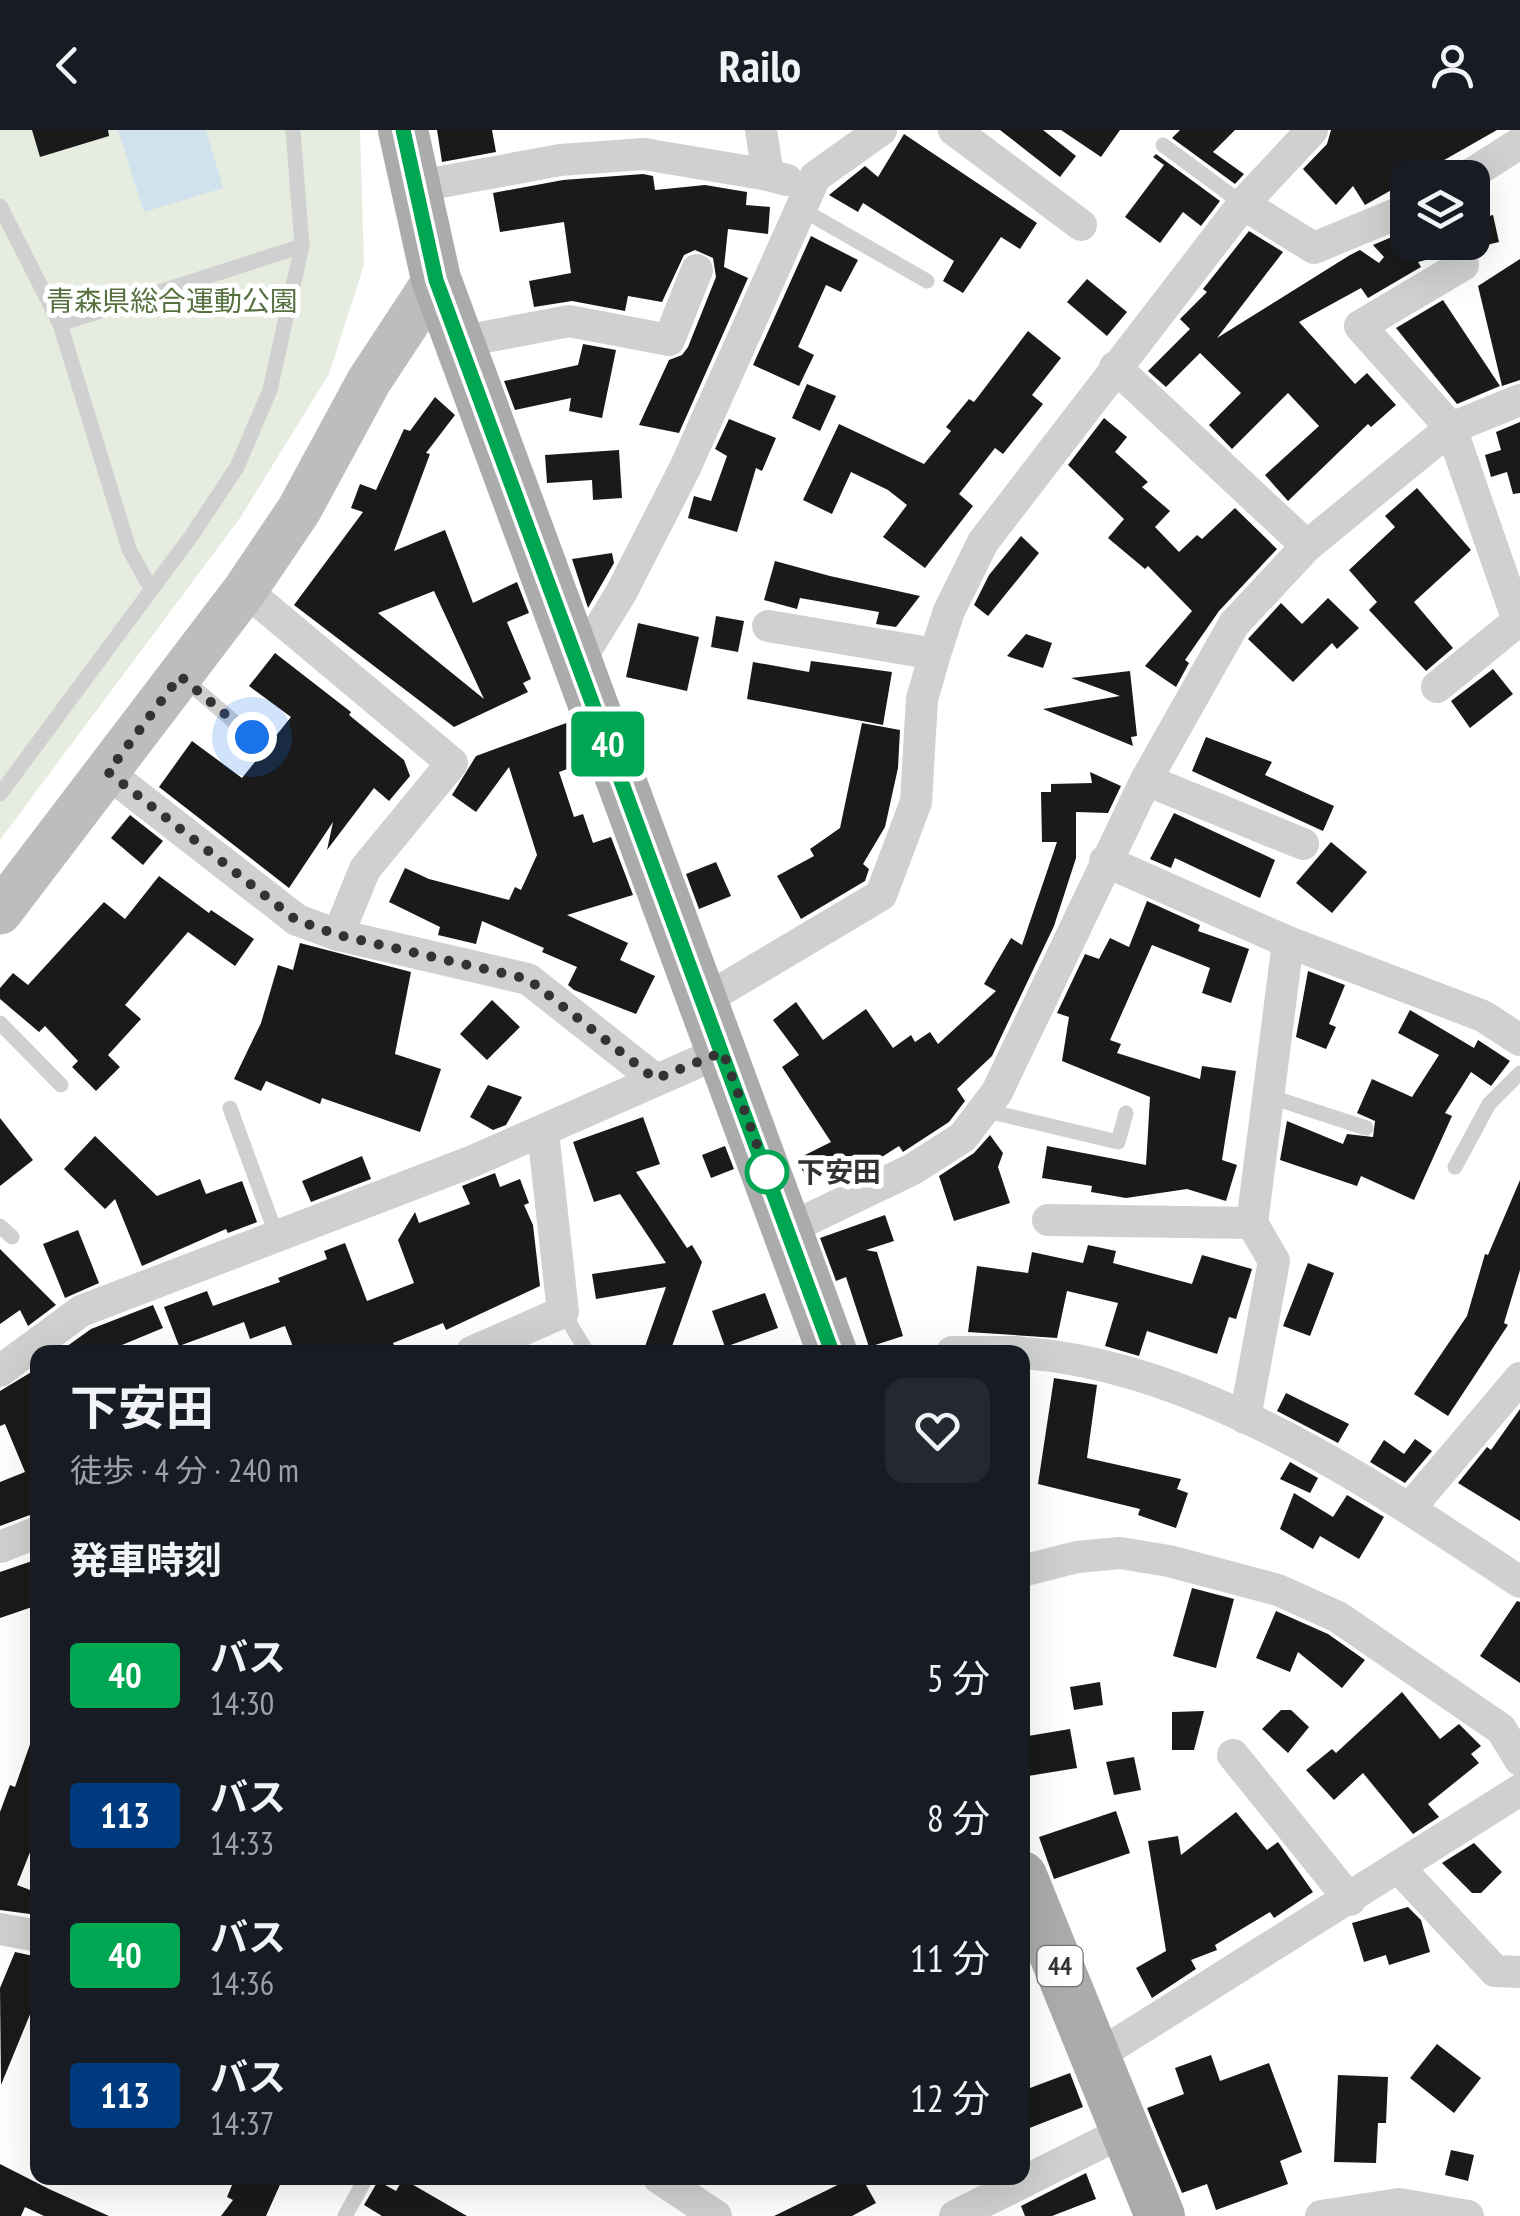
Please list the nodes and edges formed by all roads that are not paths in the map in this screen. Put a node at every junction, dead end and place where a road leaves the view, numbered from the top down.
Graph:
1 (293, 130) edge
2 (403, 130) edge
3 (761, 130) edge
4 (881, 130) edge
5 (954, 130) edge
6 (1312, 130) edge
7 (1520, 143) edge
8 (1163, 145) dead end
9 (1490, 162) edge
10 (768, 175) junction
11 (815, 177) junction
12 (414, 187) junction
13 (1243, 204) junction
14 (0, 206) edge
15 (801, 210) junction
16 (1390, 216) edge
17 (1081, 224) dead end
18 (302, 246) junction
19 (1464, 265) dead end
20 (697, 270) dead end
21 (436, 280) junction
22 (927, 280) dead end
23 (60, 324) junction
24 (459, 342) junction
25 (1114, 367) junction
26 (1520, 400) edge
27 (1451, 428) junction
28 (1306, 546) junction
29 (151, 588) junction
30 (245, 590) junction
31 (768, 626) dead end
32 (934, 654) junction
33 (578, 663) junction
34 (180, 676) junction
35 (1437, 688) dead end
36 (252, 737) dead end
37 (108, 772) junction
38 (1146, 780) junction
39 (0, 794) edge
40 (1303, 844) dead end
41 (1105, 861) junction
42 (0, 912) edge
43 (338, 935) junction
44 (1288, 942) junction
45 (703, 1002) junction
46 (0, 1023) edge
47 (1519, 1037) edge
48 (723, 1052) junction
49 (1520, 1073) edge
50 (655, 1079) junction
51 (61, 1084) dead end
52 (1268, 1096) junction
53 (230, 1108) dead end
54 (983, 1110) junction
55 (1126, 1113) dead end
56 (1366, 1128) dead end
57 (543, 1132) junction
58 (1455, 1167) dead end
59 (1048, 1220) dead end
60 (1252, 1224) junction
61 (788, 1229) junction
62 (276, 1234) junction
63 (563, 1312) junction
64 (35, 1345) edge
65 (488, 1345) edge
66 (583, 1345) edge
67 (829, 1345) edge
68 (30, 1349) edge
69 (1030, 1354) edge
70 (0, 1371) edge
71 (1520, 1378) edge
72 (1245, 1418) junction
73 (1410, 1508) junction
74 (30, 1535) edge
75 (0, 1547) edge
76 (1030, 1569) edge
77 (1520, 1582) edge
78 (1233, 1755) dead end
79 (1520, 1760) edge
80 (1520, 1790) edge
81 (1399, 1868) junction
82 (1030, 1895) edge
83 (1350, 1900) junction
84 (0, 1929) edge
85 (30, 1935) edge
86 (1520, 1972) edge
87 (1096, 2056) junction
88 (1127, 2130) junction
89 (1030, 2178) edge
90 (362, 2185) edge
91 (670, 2185) edge
92 (1017, 2185) edge
93 (344, 2216) edge
94 (716, 2216) edge
95 (955, 2216) edge
96 (1160, 2216) edge
97 (1322, 2216) edge
98 (1468, 2216) edge

1 - 18 lane
2 - 12 main road
3 - 10 street
4 - 11 street
5 - 17 street
6 - 13 street
7 - 9 street
8 - 13 lane
10 - 11 street
10 - 12 street
11 - 15 street
12 - 21 main road
13 - 16 street
13 - 25 street
14 - 23 lane
15 - 22 lane
15 - 33 street
18 - 23 lane
18 - 29 lane
19 - 27 street
20 - 24 street
21 - 24 main road
21 - 30 street
23 - 29 lane
24 - 33 main road
25 - 28 street
25 - 32 street
26 - 27 street
27 - 28 street
27 - 35 street
28 - 38 street
29 - 39 lane
30 - 34 street
30 - 43 street
31 - 32 street
32 - 45 street
33 - 45 main road
34 - 36 lane
34 - 37 street
37 - 42 street
37 - 43 street
38 - 40 street
38 - 41 street
41 - 44 street
41 - 54 street
43 - 50 street
44 - 47 street
44 - 52 street
45 - 48 main road
46 - 51 lane
48 - 50 street
48 - 61 main road
49 - 58 lane
50 - 57 street
52 - 56 lane
52 - 60 street
53 - 62 lane
54 - 55 lane
54 - 61 street
57 - 62 street
57 - 63 street
59 - 60 street
60 - 72 street
61 - 67 main road
62 - 64 street
63 - 65 street
63 - 66 lane
68 - 70 street
69 - 72 street
71 - 73 street
72 - 73 street
73 - 77 street
74 - 75 street
76 - 79 street
78 - 83 street
80 - 81 street
81 - 83 street
81 - 86 street
82 - 87 main road, 44
83 - 87 street
84 - 85 street
87 - 88 main road, 44
88 - 89 street
88 - 96 main road, 44
90 - 93 lane
91 - 94 street
92 - 95 street
97 - 98 street

